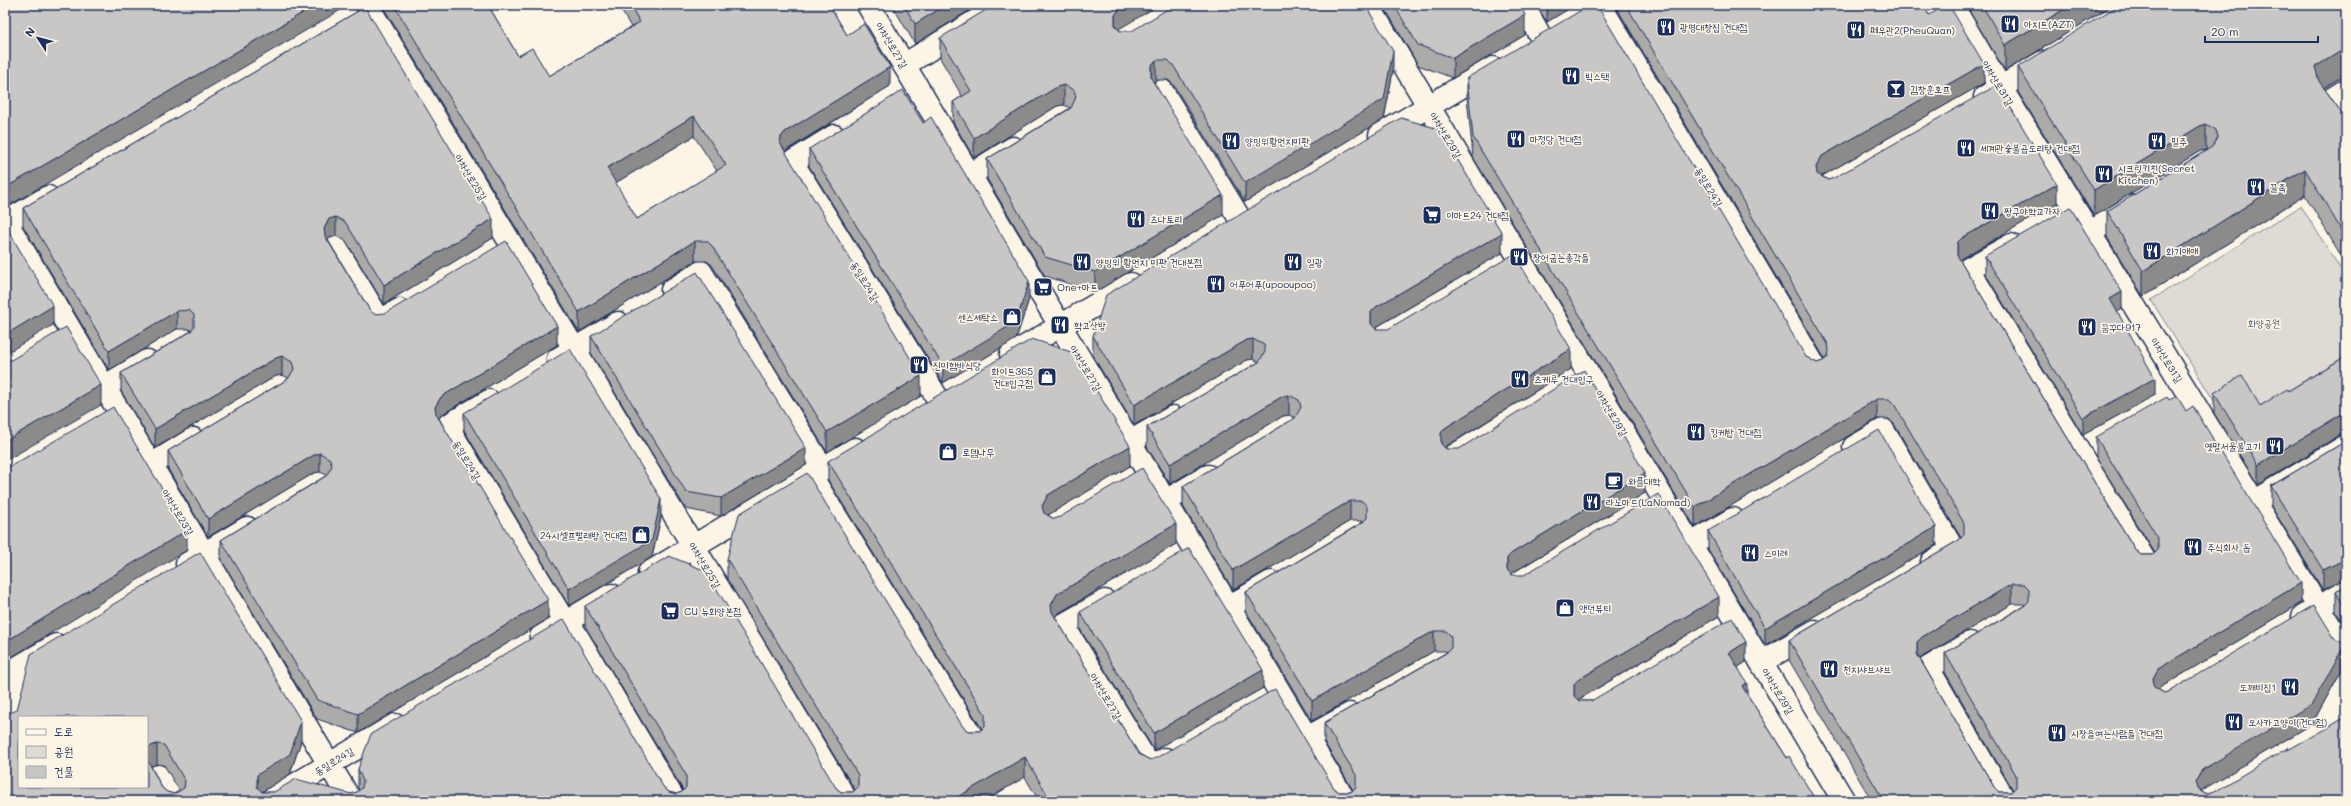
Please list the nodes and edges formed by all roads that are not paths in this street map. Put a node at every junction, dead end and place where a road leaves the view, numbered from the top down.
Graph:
1 (868, 5) edge
2 (1002, 5) edge
3 (1368, 5) edge
4 (1523, 5) edge
5 (1600, 5) edge
6 (1952, 5) edge
7 (368, 7) edge
8 (1580, 16) edge
9 (348, 20) edge
10 (1561, 27) edge
11 (1542, 39) junction
12 (2060, 52) edge
13 (904, 65) junction
14 (916, 85) junction
15 (2000, 88) junction
16 (2346, 90) edge
17 (1162, 91) dead end
18 (897, 97) edge
19 (1429, 106) junction
20 (1966, 108) edge
21 (2346, 125) edge
22 (851, 126) edge
23 (1030, 138) edge
24 (1361, 146) edge
25 (970, 174) junction
26 (68, 186) edge
27 (2148, 198) edge
28 (1260, 207) edge
29 (2074, 208) junction
30 (1240, 219) junction
31 (2054, 220) edge
32 (6, 221) edge
33 (1220, 231) edge
34 (2090, 233) junction
35 (2028, 235) edge
36 (510, 242) junction
37 (336, 248) dead end
38 (489, 254) edge
39 (1519, 257) junction
40 (1498, 269) edge
41 (1147, 274) edge
42 (414, 300) edge
43 (655, 300) edge
44 (635, 313) edge
45 (1060, 326) junction
46 (70, 330) junction
47 (51, 342) edge
48 (575, 349) junction
49 (163, 352) edge
50 (993, 366) edge
51 (541, 370) edge
52 (1818, 370) edge
53 (1588, 373) junction
54 (1568, 386) edge
55 (104, 387) junction
56 (959, 387) edge
57 (507, 390) edge
58 (2186, 392) junction
59 (938, 399) junction
60 (2166, 403) edge
61 (1192, 406) edge
62 (118, 410) junction
63 (918, 411) edge
64 (98, 421) edge
65 (210, 429) edge
66 (870, 440) edge
67 (2100, 441) edge
68 (1130, 442) junction
69 (2346, 446) edge
70 (2079, 452) junction
71 (1835, 459) edge
72 (151, 464) junction
73 (1227, 464) edge
74 (817, 472) junction
75 (1662, 497) junction
76 (1166, 501) junction
77 (2254, 502) junction
78 (1753, 507) edge
79 (1642, 509) edge
80 (265, 517) edge
81 (1691, 544) junction
82 (694, 546) junction
83 (1194, 548) junction
84 (203, 554) junction
85 (1173, 560) edge
86 (2147, 564) edge
87 (1289, 572) edge
88 (169, 574) edge
89 (1912, 574) edge
90 (1125, 589) edge
91 (2346, 591) edge
92 (1229, 607) junction
93 (2318, 608) junction
94 (1736, 621) junction
95 (567, 622) junction
96 (1830, 622) edge
97 (2285, 628) edge
98 (74, 633) edge
99 (1716, 633) edge
100 (1986, 634) edge
101 (525, 647) edge
102 (2346, 652) edge
103 (1761, 662) junction
104 (1280, 692) junction
105 (1259, 704) edge
106 (1367, 704) edge
107 (410, 716) edge
108 (5, 723) edge
109 (1307, 738) junction
110 (974, 740) edge
111 (1184, 747) edge
112 (329, 764) junction
113 (158, 776) edge
114 (173, 801) edge
115 (268, 801) edge
116 (351, 801) edge
117 (675, 801) edge
118 (847, 801) edge
119 (1345, 801) edge
120 (1844, 801) edge
121 (2005, 801) edge

1 - 13 street, 아차산로27길
2 - 13 street
3 - 19 street, 아차산로29길
4 - 11 street
5 - 8 street, 동일로24길
5 - 52 street, 동일로24길
6 - 15 street, 아차산로31길
7 - 9 street
7 - 36 street, 아차산로25길
10 - 11 street
11 - 19 street
12 - 15 street
13 - 14 street, 아차산로27길
14 - 18 street
14 - 25 street, 아차산로27길
15 - 20 street
15 - 29 street, 아차산로31길
16 - 21 street
17 - 30 street
19 - 24 street
19 - 39 street, 아차산로29길
22 - 59 street, 동일로24길
23 - 25 street
25 - 45 street, 아차산로27길
26 - 32 street, 아차산로23길
27 - 34 street
28 - 30 street
29 - 31 street
29 - 34 street, 아차산로31길
30 - 33 street
32 - 46 street, 아차산로23길
34 - 58 street, 아차산로31길
35 - 70 street
36 - 38 street
36 - 48 street, 아차산로25길
37 - 42 street
39 - 40 street
39 - 53 street, 아차산로29길
41 - 45 street
43 - 74 street
44 - 48 street
45 - 50 street
45 - 68 street, 아차산로27길
46 - 47 street
46 - 55 street, 아차산로23길
48 - 51 street
48 - 82 street, 아차산로25길
49 - 55 street
53 - 54 street
53 - 75 street, 아차산로29길
55 - 62 street, 아차산로23길
56 - 59 street
57 - 95 street, 동일로24길
58 - 60 street
58 - 77 street, 아차산로31길
59 - 63 street
61 - 68 street
62 - 64 street
62 - 72 street, 아차산로23길
65 - 72 street
66 - 74 street
67 - 70 street
68 - 76 street, 아차산로27길
69 - 77 street
70 - 86 street
71 - 89 street
72 - 84 street, 아차산로23길
73 - 76 street
74 - 82 street
74 - 110 street
75 - 79 street
75 - 81 street, 아차산로29길
76 - 83 street, 아차산로27길
77 - 93 street, 아차산로31길
78 - 81 street
80 - 84 street
81 - 94 street, 아차산로29길
82 - 95 street
82 - 118 street, 아차산로25길
83 - 85 street
83 - 92 street, 아차산로27길
84 - 88 street
84 - 112 street, 아차산로23길
87 - 92 street
90 - 111 street, 아차산로27길
91 - 93 street
92 - 104 street, 아차산로27길
93 - 97 street
93 - 102 street, 아차산로31길
94 - 99 street
94 - 103 street, 아차산로29길
95 - 101 street
95 - 117 street, 동일로24길
96 - 103 street
98 - 108 street
100 - 121 street
103 - 120 street, 아차산로29길
104 - 105 street
104 - 109 street, 아차산로27길
106 - 109 street
107 - 112 street, 동일로24길
109 - 119 street, 아차산로27길
112 - 115 street, 동일로24길
112 - 116 street, 아차산로23길
113 - 114 street

